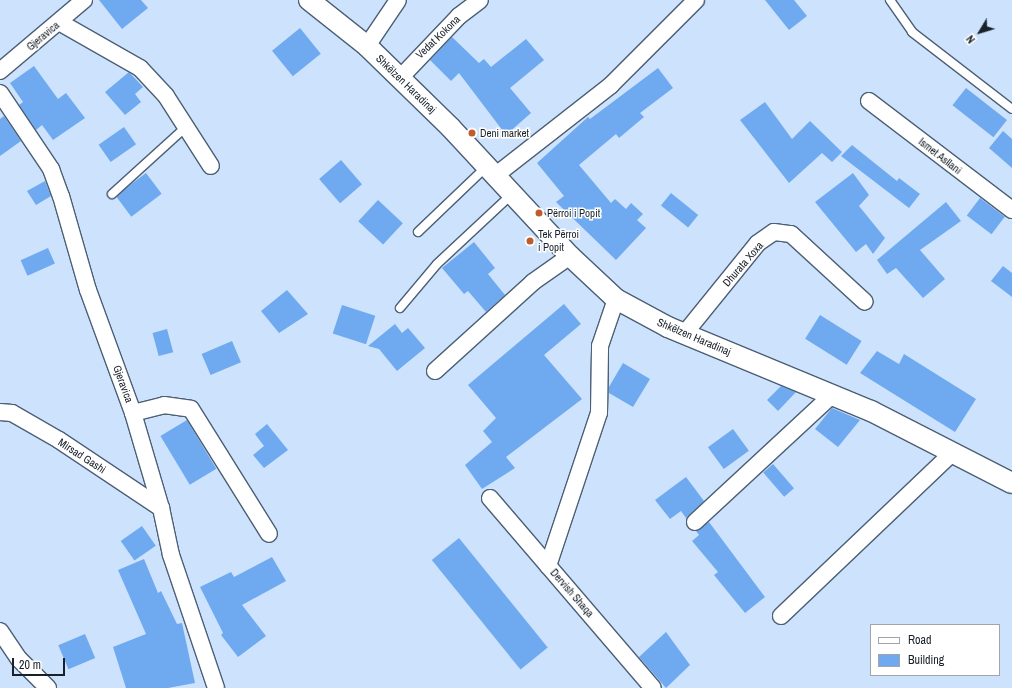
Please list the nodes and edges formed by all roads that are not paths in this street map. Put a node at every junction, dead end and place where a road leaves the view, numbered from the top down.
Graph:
1 (84, 0) edge
2 (309, 0) edge
3 (398, 0) edge
4 (480, 0) edge
5 (696, 0) edge
6 (890, 0) edge
7 (60, 22) junction
8 (368, 46) junction
9 (0, 71) edge
10 (400, 78) junction
11 (0, 93) edge
12 (868, 101) dead end
13 (1012, 109) edge
14 (186, 127) junction
15 (212, 166) dead end
16 (492, 170) junction
17 (112, 194) dead end
18 (512, 194) junction
19 (1012, 210) edge
20 (418, 232) dead end
21 (570, 256) junction
22 (616, 299) junction
23 (865, 302) dead end
24 (400, 308) dead end
25 (685, 333) junction
26 (435, 371) dead end
27 (832, 395) junction
28 (0, 412) edge
29 (133, 413) junction
30 (952, 453) junction
31 (1012, 483) edge
32 (490, 498) dead end
33 (161, 508) junction
34 (695, 522) dead end
35 (269, 534) dead end
36 (548, 566) junction
37 (781, 616) dead end
38 (0, 631) edge
39 (48, 688) edge
40 (216, 688) edge
41 (653, 688) edge

1 - 7 street, Gjeravica
2 - 8 street, Shkëlzen Haradinaj
3 - 8 street
4 - 10 street, Vedat Kokona
5 - 16 street
6 - 13 lane
7 - 9 street, Gjeravica
7 - 14 street
8 - 10 street, Shkëlzen Haradinaj
10 - 16 street, Shkëlzen Haradinaj
11 - 29 street, Gjeravica
12 - 19 street, Ismet Asllani
14 - 15 street
14 - 17 lane
16 - 18 street, Shkëlzen Haradinaj
16 - 20 lane
18 - 21 street, Shkëlzen Haradinaj
18 - 24 lane
21 - 22 street, Shkëlzen Haradinaj
21 - 26 street
22 - 25 street, Shkëlzen Haradinaj
22 - 36 street
23 - 25 street, Dhurata Xoxa
25 - 27 street, Shkëlzen Haradinaj
27 - 30 street, Shkëlzen Haradinaj
27 - 34 street
28 - 33 street, Mirsad Gashi
29 - 33 street, Gjeravica
29 - 35 street
30 - 31 street, Shkëlzen Haradinaj
30 - 37 street
32 - 36 street, Dervish Shaqa
33 - 40 street, Gjeravica
36 - 41 street, Dervish Shaqa
38 - 39 street

